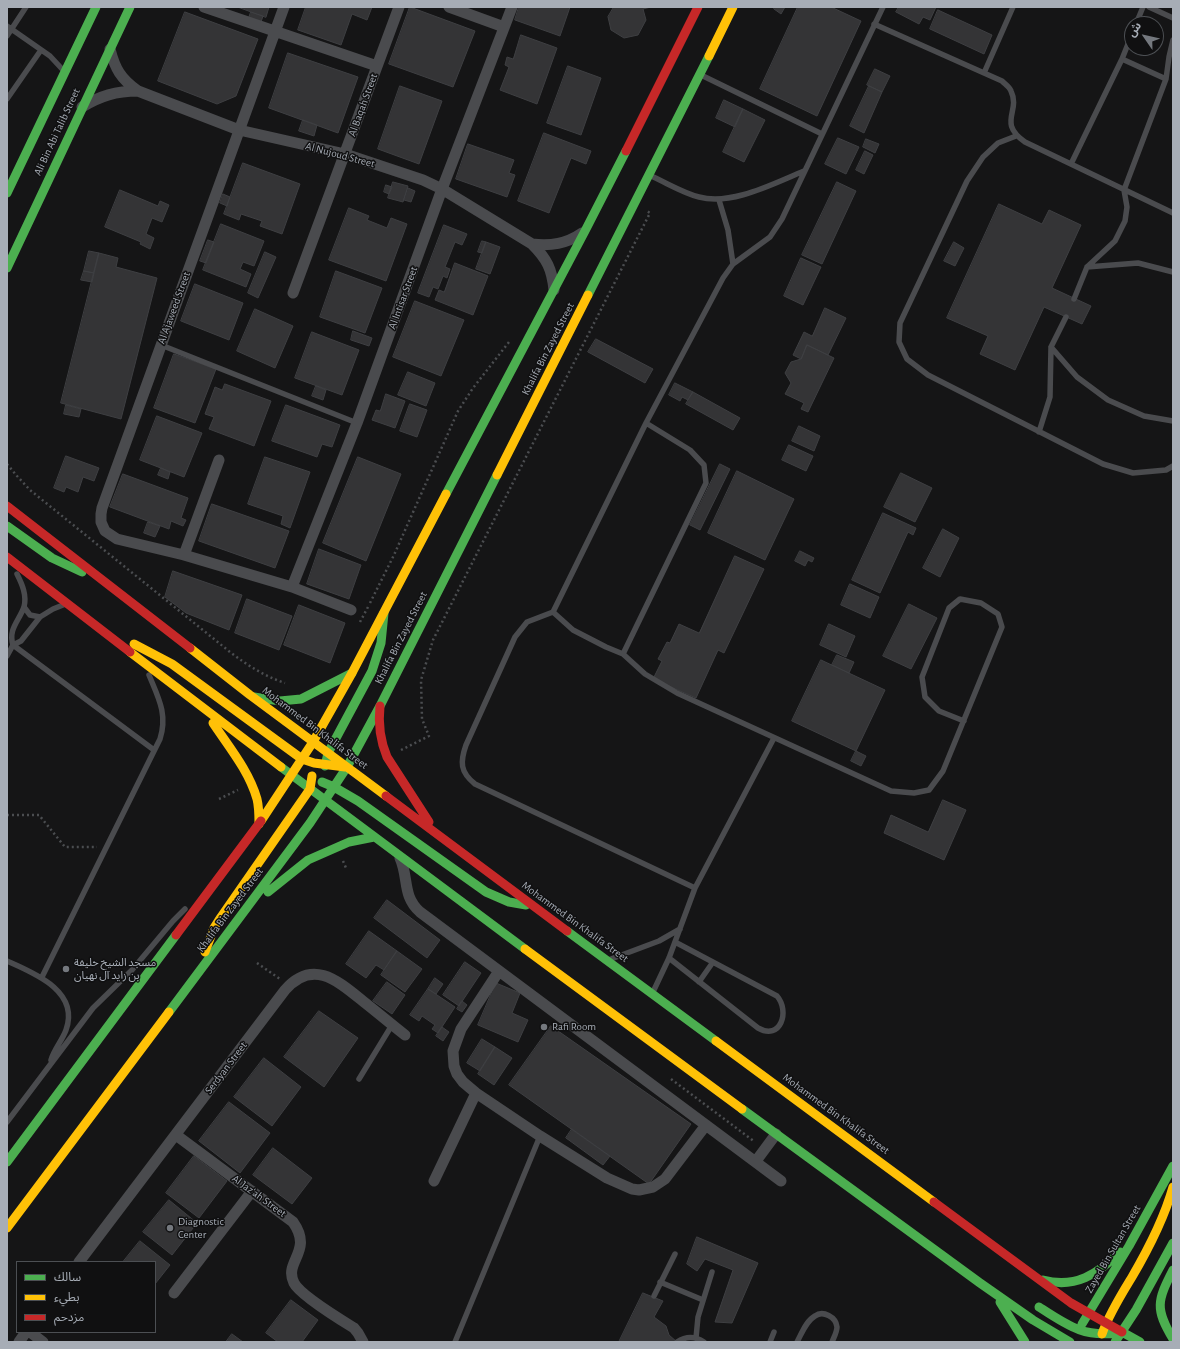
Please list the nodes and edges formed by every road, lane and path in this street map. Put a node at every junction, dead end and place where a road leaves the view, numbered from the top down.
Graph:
1 (26, 7) edge
2 (96, 7) edge
3 (130, 7) edge
4 (204, 7) edge
5 (284, 7) edge
6 (399, 7) edge
7 (449, 7) edge
8 (512, 7) edge
9 (698, 7) edge
10 (733, 7) edge
11 (883, 7) edge
12 (1013, 7) edge
13 (1149, 7) edge
14 (1173, 18) edge
15 (874, 24) junction
16 (504, 27) junction
17 (9, 28) edge
18 (276, 31) junction
19 (7, 36) edge
20 (1173, 40) edge
21 (110, 49) junction
22 (41, 50) junction
23 (1124, 54) edge
24 (1122, 59) junction
25 (377, 66) junction
26 (65, 72) junction
27 (984, 73) junction
28 (699, 74) junction
29 (1166, 80) junction
30 (138, 91) junction
31 (7, 99) edge
32 (82, 107) junction
33 (239, 130) junction
34 (822, 134) junction
35 (1016, 136) junction
36 (345, 154) junction
37 (1071, 164) junction
38 (804, 171) junction
39 (649, 176) junction
40 (442, 189) junction
41 (1124, 190) junction
42 (7, 193) edge
43 (719, 200) junction
44 (634, 205) junction
45 (1173, 213) edge
46 (585, 231) junction
47 (532, 244) junction
48 (733, 264) junction
49 (1087, 267) junction
50 (7, 268) edge
51 (1173, 272) edge
52 (554, 290) junction
53 (293, 293) dead end
54 (1074, 299) dead end
55 (1066, 317) dead end
56 (510, 340) dead end
57 (161, 345) junction
58 (1051, 347) junction
59 (1173, 421) edge
60 (357, 423) junction
61 (646, 423) junction
62 (1039, 432) junction
63 (219, 460) dead end
64 (7, 464) edge
65 (1173, 466) edge
66 (8, 506) edge
67 (7, 526) edge
68 (184, 555) junction
69 (9, 559) edge
70 (94, 574) junction
71 (292, 587) junction
72 (68, 604) junction
73 (24, 607) junction
74 (351, 610) dead end
75 (553, 612) junction
76 (384, 613) junction
77 (40, 617) junction
78 (357, 628) dead end
79 (116, 641) junction
80 (13, 645) junction
81 (623, 654) junction
82 (7, 656) edge
83 (144, 662) junction
84 (352, 673) junction
85 (289, 685) dead end
86 (250, 695) junction
87 (380, 706) junction
88 (203, 708) junction
89 (964, 721) junction
90 (774, 738) junction
91 (313, 742) junction
92 (154, 750) junction
93 (328, 753) junction
94 (387, 758) junction
95 (302, 759) junction
96 (314, 763) junction
97 (325, 765) junction
98 (347, 767) junction
99 (291, 775) junction
100 (312, 779) junction
101 (324, 782) junction
102 (251, 784) junction
103 (334, 787) junction
104 (310, 789) junction
105 (219, 799) dead end
106 (325, 801) junction
107 (7, 815) edge
108 (259, 824) junction
109 (438, 835) junction
110 (374, 837) junction
111 (106, 847) junction
112 (399, 856) junction
113 (695, 888) junction
114 (209, 892) junction
115 (534, 906) junction
116 (241, 915) junction
117 (680, 929) junction
118 (675, 942) junction
119 (669, 958) junction
120 (7, 960) edge
121 (607, 960) junction
122 (713, 962) junction
123 (257, 964) dead end
124 (202, 968) junction
125 (499, 971) junction
126 (42, 977) junction
127 (699, 982) junction
128 (290, 985) junction
129 (652, 994) junction
130 (392, 1025) junction
131 (405, 1035) dead end
132 (50, 1065) junction
133 (359, 1079) dead end
134 (476, 1093) junction
135 (7, 1122) edge
136 (706, 1125) junction
137 (776, 1134) junction
138 (176, 1135) junction
139 (540, 1136) junction
140 (7, 1161) edge
141 (756, 1161) junction
142 (1173, 1166) edge
143 (434, 1181) dead end
144 (781, 1181) dead end
145 (1173, 1185) edge
146 (252, 1191) junction
147 (7, 1228) edge
148 (1140, 1229) junction
149 (1173, 1243) edge
150 (928, 1246) junction
151 (955, 1253) dead end
152 (675, 1254) dead end
153 (80, 1261) edge
154 (1173, 1270) edge
155 (712, 1272) dead end
156 (1039, 1278) junction
157 (660, 1282) junction
158 (990, 1290) junction
159 (174, 1293) dead end
160 (654, 1296) dead end
161 (703, 1300) junction
162 (1034, 1304) dead end
163 (1089, 1313) junction
164 (1106, 1323) junction
165 (1078, 1330) junction
166 (774, 1332) dead end
167 (1122, 1332) junction
168 (25, 1333) edge
169 (31, 1333) edge
170 (696, 1338) junction
171 (1090, 1338) edge
172 (1102, 1339) edge
173 (1173, 1339) edge
174 (19, 1342) edge
175 (43, 1342) edge
176 (363, 1342) edge
177 (455, 1342) edge
178 (677, 1342) edge
179 (704, 1342) edge
180 (770, 1342) edge
181 (797, 1342) edge
182 (832, 1342) edge
183 (1025, 1342) edge
184 (1070, 1342) edge
185 (1115, 1342) edge
186 (1140, 1342) edge

1 - 17 lane
2 - 26 main road, Ali Bin Abi Talib Street
3 - 21 main road, Ali Bin Abi Talib Street
4 - 18 street
5 - 18 street, Al Ajaweed Street
6 - 25 street, Al Baqah Street
7 - 16 street
8 - 16 street, Al Intisar Street
9 - 46 main road, Khalifa Bin Zayed Street
10 - 28 main road, Khalifa Bin Zayed Street
11 - 15 lane
12 - 27 lane
13 - 14 lane
15 - 27 lane
15 - 34 lane
16 - 40 street, Al Intisar Street
17 - 19 lane
17 - 22 lane
18 - 25 street
18 - 33 street, Al Ajaweed Street
20 - 29 lane
21 - 30 street, Al Nujoud Street
21 - 32 main road, Ali Bin Abi Talib Street
22 - 26 lane
22 - 31 lane
23 - 24 lane
24 - 29 lane
24 - 37 lane
25 - 36 street, Al Baqah Street
26 - 42 main road, Ali Bin Abi Talib Street
27 - 35 lane
28 - 34 lane
28 - 39 main road, Khalifa Bin Zayed Street
29 - 41 lane
30 - 32 street, Al Nujoud Street
30 - 33 street, Al Nujoud Street
32 - 50 main road, Ali Bin Abi Talib Street
33 - 36 street, Al Nujoud Street
33 - 57 street, Al Ajaweed Street
34 - 38 lane
35 - 37 lane
35 - 62 lane
36 - 40 street, Al Nujoud Street
36 - 53 street, Al Baqah Street
37 - 41 lane
38 - 43 lane
38 - 48 lane
39 - 43 lane
39 - 44 main road, Khalifa Bin Zayed Street
40 - 47 street, Al Nujoud Street
40 - 60 street, Al Intisar Street
41 - 45 lane
41 - 49 lane
43 - 48 lane
44 - 87 main road, Khalifa Bin Zayed Street
44 - 94 path
46 - 47 street, Al Nujoud Street
46 - 52 main road, Khalifa Bin Zayed Street
47 - 52 street, Al Nujoud Street
48 - 61 lane
49 - 51 lane
49 - 54 lane
52 - 76 main road, Khalifa Bin Zayed Street
55 - 58 lane
56 - 78 path
57 - 60 lane
57 - 68 street, Al Ajaweed Street
58 - 59 lane
58 - 62 lane
60 - 71 street, Al Intisar Street
61 - 75 lane
61 - 81 lane
62 - 65 lane
63 - 68 street
64 - 85 path
66 - 70 main road, Mohammed Bin Khalifa Street
67 - 70 main road
68 - 71 street, Al Ajaweed Street
69 - 72 main road
69 - 73 lane
70 - 86 main road, Mohammed Bin Khalifa Street
71 - 74 street, Al Ajaweed Street
72 - 77 lane
72 - 79 main road
73 - 77 lane
73 - 80 lane
75 - 81 lane
75 - 113 lane
76 - 84 main road, Khalifa Bin Zayed Street
76 - 93 main road
77 - 80 lane
79 - 83 main road
79 - 95 main road
80 - 82 lane
80 - 92 lane
81 - 90 lane
83 - 88 main road
83 - 92 lane
84 - 86 main road
84 - 91 main road, Khalifa Bin Zayed Street
86 - 91 main road, Mohammed Bin Khalifa Street
87 - 94 main road
87 - 98 main road, Khalifa Bin Zayed Street
88 - 99 main road
88 - 102 main road
89 - 89 lane
89 - 90 lane
90 - 113 lane
91 - 93 main road, Mohammed Bin Khalifa Street
91 - 95 main road, Khalifa Bin Zayed Street
91 - 96 main road
92 - 111 lane
93 - 97 main road
93 - 98 main road, Mohammed Bin Khalifa Street
94 - 109 main road
95 - 96 main road
95 - 99 main road, Khalifa Bin Zayed Street
96 - 97 main road
96 - 100 main road
97 - 98 main road
97 - 101 main road
98 - 103 main road, Khalifa Bin Zayed Street
98 - 109 main road, Mohammed Bin Khalifa Street
99 - 100 main road
99 - 104 main road
99 - 108 main road, Khalifa Bin Zayed Street
100 - 101 main road
100 - 104 main road
101 - 103 main road
101 - 106 main road
102 - 105 path
102 - 108 main road
103 - 106 main road, Khalifa Bin Zayed Street
103 - 115 main road
104 - 106 main road
104 - 124 main road
106 - 110 main road
106 - 116 main road, Khalifa Bin Zayed Street
107 - 111 path
108 - 114 main road, Khalifa Bin Zayed Street
109 - 115 main road, Mohammed Bin Khalifa Street
110 - 112 main road
110 - 116 main road
111 - 126 lane
112 - 125 street
112 - 137 main road
113 - 117 lane
114 - 132 lane
114 - 140 main road, Khalifa Bin Zayed Street
115 - 121 main road, Mohammed Bin Khalifa Street
116 - 124 main road, Khalifa Bin Zayed Street
117 - 118 lane
117 - 121 lane
118 - 119 lane
118 - 122 lane
119 - 127 lane
119 - 129 lane
120 - 126 lane
121 - 129 main road, Mohammed Bin Khalifa Street
122 - 127 lane
122 - 127 lane
123 - 128 path
124 - 147 main road, Khalifa Bin Zayed Street
125 - 134 street
125 - 136 street
126 - 132 lane
128 - 130 street, Serdyan Street
128 - 138 street, Serdyan Street
129 - 156 main road, Mohammed Bin Khalifa Street
130 - 131 street, Serdyan Street
130 - 133 lane
132 - 135 lane
134 - 139 street
134 - 143 street
136 - 139 street
136 - 141 street
137 - 141 street
137 - 150 main road
138 - 146 street, Al Jaz'ah Street
138 - 153 street, Serdyan Street
139 - 177 lane
141 - 144 street
142 - 148 main road, Zayed Bin Sultan Street
145 - 164 main road
146 - 159 street
146 - 176 street, Al Jaz'ah Street
148 - 156 main road
148 - 163 main road, Zayed Bin Sultan Street
149 - 167 main road
150 - 151 main road
150 - 158 main road
152 - 157 lane
154 - 173 main road
155 - 161 lane
156 - 163 main road, Mohammed Bin Khalifa Street
157 - 160 lane
157 - 161 lane
158 - 183 main road
158 - 184 main road
161 - 170 lane
162 - 165 main road
163 - 164 main road, Mohammed Bin Khalifa Street
163 - 165 main road, Zayed Bin Sultan Street
163 - 171 main road
164 - 167 main road, Mohammed Bin Khalifa Street
164 - 172 main road
165 - 171 main road
165 - 184 main road, Zayed Bin Sultan Street
166 - 180 lane
167 - 172 main road
167 - 185 main road
167 - 186 main road, Mohammed Bin Khalifa Street
168 - 174 street
169 - 175 street
170 - 178 lane
170 - 179 lane
171 - 172 main road
181 - 182 lane

